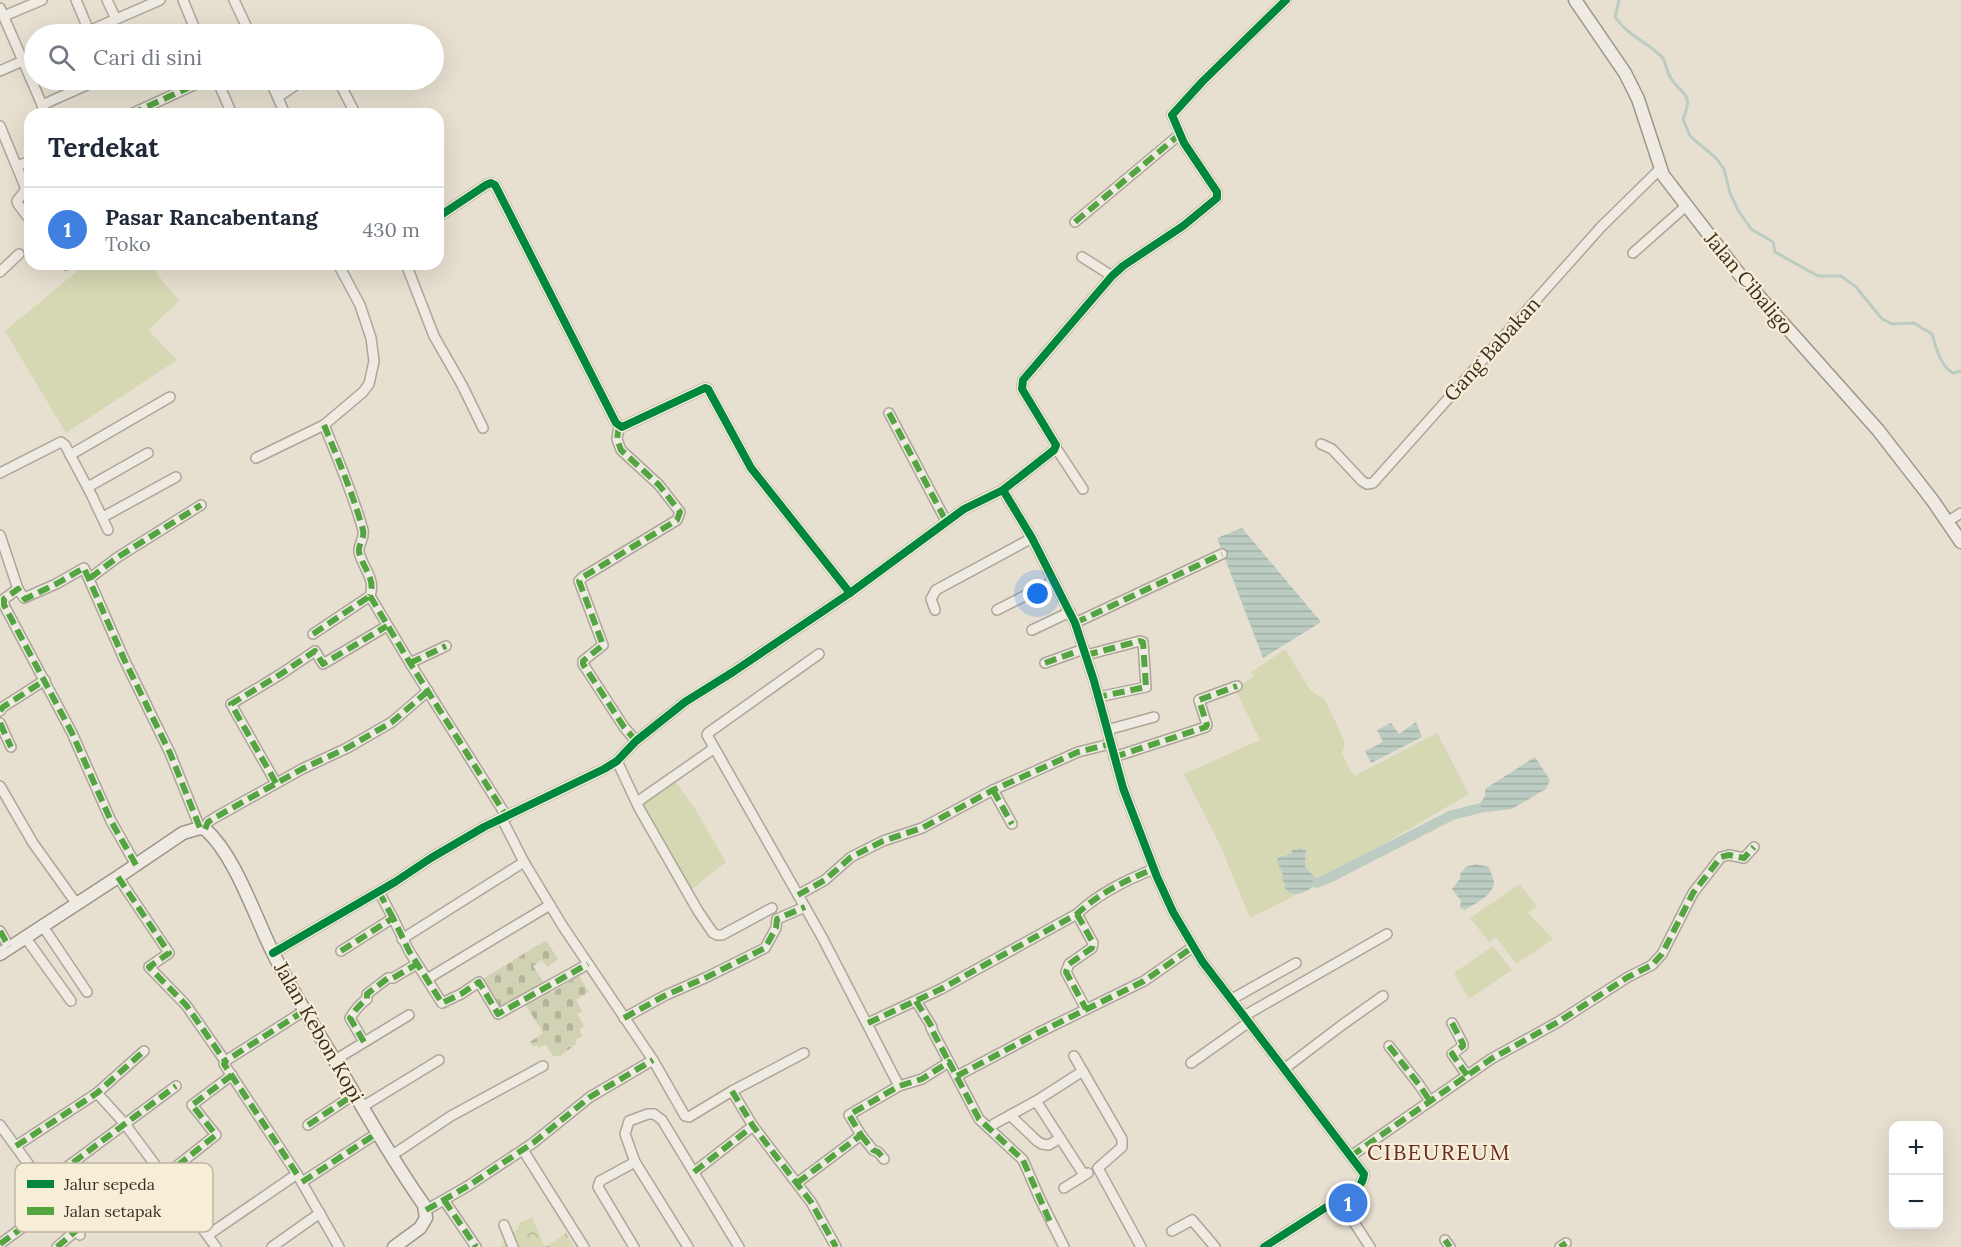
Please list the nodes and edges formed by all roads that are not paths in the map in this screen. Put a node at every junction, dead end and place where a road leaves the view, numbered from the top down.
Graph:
1 (42, 0) edge
2 (76, 0) edge
3 (108, 0) edge
4 (159, 0) edge
5 (183, 0) edge
6 (234, 0) edge
7 (1286, 0) edge
8 (1575, 0) edge
9 (2, 12) edge
10 (116, 19) junction
11 (83, 24) edge
12 (105, 24) edge
13 (193, 24) edge
14 (245, 24) edge
15 (23, 61) joint
16 (0, 70) edge
17 (36, 90) edge
18 (79, 90) edge
19 (183, 90) edge
20 (221, 90) edge
21 (275, 90) edge
22 (288, 90) edge
23 (343, 90) edge
24 (278, 97) junction
25 (44, 108) edge
26 (46, 108) edge
27 (144, 108) edge
28 (229, 108) edge
29 (283, 108) edge
30 (352, 108) edge
31 (0, 126) edge
32 (1179, 135) junction
33 (24, 164) edge
34 (18, 166) junction
35 (1661, 168) junction
36 (24, 183) edge
37 (24, 192) edge
38 (1686, 206) junction
39 (24, 212) edge
40 (444, 213) edge
41 (1076, 222) dead end
42 (1633, 253) dead end
43 (19, 254) dead end
44 (1082, 257) dead end
45 (341, 270) edge
46 (408, 270) edge
47 (0, 272) edge
48 (1112, 276) junction
49 (170, 397) dead end
50 (889, 413) dead end
51 (324, 425) junction
52 (619, 426) junction
53 (483, 428) dead end
54 (1321, 444) dead end
55 (1056, 448) junction
56 (148, 453) dead end
57 (70, 455) junction
58 (256, 458) dead end
59 (0, 473) edge
60 (176, 477) dead end
61 (88, 487) junction
62 (1003, 489) junction
63 (1083, 489) dead end
64 (201, 505) dead end
65 (1961, 513) edge
66 (103, 517) junction
67 (946, 521) junction
68 (1947, 522) junction
69 (108, 530) dead end
70 (0, 534) edge
71 (1032, 538) junction
72 (1961, 542) edge
73 (1222, 554) dead end
74 (11, 565) junction
75 (0, 569) edge
76 (90, 578) junction
77 (1054, 581) junction
78 (18, 589) junction
79 (850, 593) junction
80 (370, 596) junction
81 (935, 610) dead end
82 (997, 610) dead end
83 (1070, 612) junction
84 (1075, 624) junction
85 (387, 626) junction
86 (1032, 630) dead end
87 (313, 634) dead end
88 (446, 646) dead end
89 (1085, 652) junction
90 (819, 654) dead end
91 (410, 663) junction
92 (1045, 663) dead end
93 (45, 680) junction
94 (1237, 686) dead end
95 (428, 691) junction
96 (1098, 697) junction
97 (0, 711) edge
98 (1154, 717) dead end
99 (0, 723) edge
100 (1107, 730) junction
101 (636, 741) junction
102 (1110, 744) junction
103 (11, 747) dead end
104 (713, 749) junction
105 (1114, 757) junction
106 (617, 761) junction
107 (276, 783) junction
108 (0, 786) edge
109 (993, 790) junction
110 (637, 802) junction
111 (505, 818) junction
112 (1012, 824) dead end
113 (203, 829) junction
114 (1754, 847) dead end
115 (524, 862) junction
116 (136, 865) junction
117 (1154, 869) junction
118 (118, 877) junction
119 (379, 892) junction
120 (798, 895) junction
121 (76, 903) junction
122 (550, 905) junction
123 (805, 907) junction
124 (772, 908) dead end
125 (1077, 914) junction
126 (393, 918) junction
127 (42, 926) junction
128 (0, 931) edge
129 (1387, 934) dead end
130 (26, 937) junction
131 (402, 939) junction
132 (1193, 947) junction
133 (5, 951) edge
134 (341, 951) dead end
135 (273, 953) junction
136 (1296, 963) dead end
137 (417, 964) junction
138 (588, 964) junction
139 (427, 980) junction
140 (87, 992) dead end
141 (1383, 996) dead end
142 (1232, 999) junction
143 (70, 1001) dead end
144 (916, 1001) junction
145 (1086, 1009) junction
146 (304, 1011) junction
147 (409, 1015) dead end
148 (624, 1018) junction
149 (1246, 1019) junction
150 (868, 1023) junction
151 (1452, 1023) dead end
152 (364, 1042) junction
153 (1389, 1046) dead end
154 (144, 1051) dead end
155 (804, 1053) dead end
156 (1074, 1056) dead end
157 (653, 1059) junction
158 (335, 1060) junction
159 (439, 1060) dead end
160 (950, 1062) junction
161 (225, 1063) junction
162 (1191, 1063) dead end
163 (543, 1066) dead end
164 (1284, 1070) junction
165 (1083, 1071) junction
166 (232, 1075) junction
167 (1467, 1075) junction
168 (957, 1076) junction
169 (176, 1086) dead end
170 (899, 1086) junction
171 (732, 1091) junction
172 (97, 1093) junction
173 (355, 1094) junction
174 (1036, 1101) junction
175 (1430, 1101) junction
176 (362, 1107) junction
177 (1010, 1115) junction
178 (125, 1124) junction
179 (994, 1124) dead end
180 (0, 1125) edge
181 (308, 1125) dead end
182 (753, 1126) junction
183 (376, 1134) junction
184 (861, 1135) junction
185 (1060, 1138) junction
186 (16, 1146) junction
187 (523, 1150) junction
188 (391, 1156) junction
189 (1351, 1156) junction
190 (884, 1159) dead end
191 (635, 1162) junction
192 (29, 1163) edge
193 (72, 1163) edge
194 (152, 1163) edge
195 (181, 1163) edge
196 (1098, 1168) junction
197 (694, 1172) junction
198 (1084, 1175) junction
199 (300, 1178) junction
200 (797, 1183) junction
201 (1064, 1188) dead end
202 (1339, 1199) junction
203 (444, 1200) junction
204 (426, 1210) junction
205 (320, 1213) junction
206 (504, 1225) dead end
207 (15, 1231) edge
208 (1172, 1231) dead end
209 (206, 1232) edge
210 (213, 1232) edge
211 (213, 1232) edge
212 (78, 1233) edge
213 (208, 1235) junction
214 (1, 1241) edge
215 (57, 1247) edge
216 (216, 1247) edge
217 (272, 1247) edge
218 (339, 1247) edge
219 (394, 1247) edge
220 (476, 1247) edge
221 (513, 1247) edge
222 (584, 1247) edge
223 (634, 1247) edge
224 (688, 1247) edge
225 (739, 1247) edge
226 (837, 1247) edge
227 (1064, 1247) edge
228 (1141, 1247) edge
229 (1215, 1247) edge
230 (1264, 1247) edge
231 (1370, 1247) edge

1 - 9 street
2 - 11 street
3 - 10 street
4 - 10 street
5 - 13 street
6 - 14 street
7 - 32 street
8 - 35 main road, Jalan Cibaligo
9 - 15 street
10 - 12 street
15 - 16 street
17 - 25 street
18 - 26 street
19 - 27 street
20 - 28 street
21 - 24 street
22 - 24 street
23 - 30 street
24 - 29 street
31 - 34 street
32 - 41 street
32 - 48 street
33 - 34 street
34 - 36 street
35 - 38 main road, Jalan Cibaligo
35 - 54 street, Gang Babakan
37 - 39 street
38 - 42 street
38 - 68 main road, Jalan Cibaligo
40 - 52 street
43 - 47 street
44 - 48 street
45 - 51 street
46 - 53 street
48 - 55 street
49 - 57 street
50 - 67 street
51 - 58 street
51 - 80 street
52 - 79 street
52 - 101 street
55 - 62 street
55 - 63 street
56 - 61 street
57 - 59 street
57 - 61 street
60 - 66 street
61 - 66 street
62 - 67 street
62 - 71 street
64 - 76 street
65 - 68 street
66 - 69 street
67 - 79 street
68 - 72 main road, Jalan Cibaligo
70 - 74 street
71 - 77 street
71 - 81 street
73 - 84 street
74 - 75 street
74 - 78 street
76 - 78 street
76 - 113 street
77 - 82 street
77 - 83 street
78 - 93 street
79 - 101 street
80 - 85 street
80 - 87 street
83 - 84 street
83 - 86 street
84 - 89 street
85 - 91 street
85 - 107 street
88 - 91 street
89 - 92 street
89 - 96 street
89 - 96 street
90 - 104 street
91 - 95 street
93 - 97 street
93 - 116 street
94 - 105 street
95 - 107 street
95 - 111 street
96 - 100 street
98 - 100 street
99 - 103 street
100 - 102 street
101 - 106 street
102 - 105 street
102 - 109 street
104 - 110 street
104 - 120 street
105 - 117 street
106 - 110 street
106 - 111 street
107 - 113 street
108 - 121 street
109 - 112 street
109 - 120 street
110 - 124 street
111 - 115 street
111 - 119 street
113 - 116 main road
113 - 135 main road, Jalan Kebon Kopi
114 - 167 street
115 - 122 street
115 - 131 street
116 - 118 main road
117 - 125 street
117 - 132 street
118 - 121 main road
118 - 161 street
119 - 126 street
119 - 135 street
120 - 123 street
121 - 127 main road
122 - 138 street
122 - 139 street
123 - 148 street
123 - 150 street
125 - 144 street
125 - 145 street
126 - 131 street
126 - 134 street
127 - 130 main road
127 - 140 street
128 - 133 street
129 - 149 street
130 - 133 main road
130 - 143 street
131 - 137 street
132 - 142 street
132 - 145 street
135 - 146 main road, Jalan Kebon Kopi
136 - 142 street
137 - 139 street
137 - 152 street
138 - 139 street
138 - 148 street
141 - 164 street
142 - 149 street
144 - 150 street
144 - 160 street
145 - 168 street
146 - 158 main road, Jalan Kebon Kopi
146 - 161 street
147 - 152 street
148 - 157 street
149 - 162 street
149 - 164 street
150 - 170 street
151 - 167 street
152 - 158 street
153 - 175 street
154 - 172 street
155 - 171 street
156 - 165 street
157 - 171 street
157 - 187 street
158 - 173 main road, Jalan Kebon Kopi
159 - 176 street
160 - 168 street
160 - 170 street
161 - 166 street
163 - 188 street
164 - 189 street
165 - 174 street
165 - 196 street
166 - 195 street
166 - 199 street
167 - 175 street
168 - 227 street
169 - 178 street
170 - 184 street
171 - 182 street
172 - 178 street
172 - 186 street
173 - 176 main road, Jalan Kebon Kopi
173 - 181 street
174 - 177 street
174 - 185 street
175 - 189 street
176 - 183 main road, Jalan Kebon Kopi
177 - 179 street
177 - 185 street
178 - 193 street
178 - 194 street
180 - 186 street
182 - 197 street
182 - 200 street
183 - 188 main road, Jalan Kebon Kopi
183 - 199 street
184 - 190 street
184 - 200 street
185 - 198 street
186 - 192 street
187 - 203 street
187 - 222 street
188 - 204 main road, Jalan Kebon Kopi
189 - 202 street
191 - 197 street
191 - 223 street
191 - 224 street
196 - 198 street
196 - 228 street
197 - 225 street
198 - 201 street
199 - 205 street
199 - 211 street
200 - 226 street
202 - 230 street
202 - 231 street
203 - 204 street
203 - 220 street
204 - 219 main road
205 - 217 street
205 - 218 street
206 - 221 street
207 - 214 street
208 - 229 street
209 - 213 street
210 - 213 street
212 - 215 street
213 - 216 street

